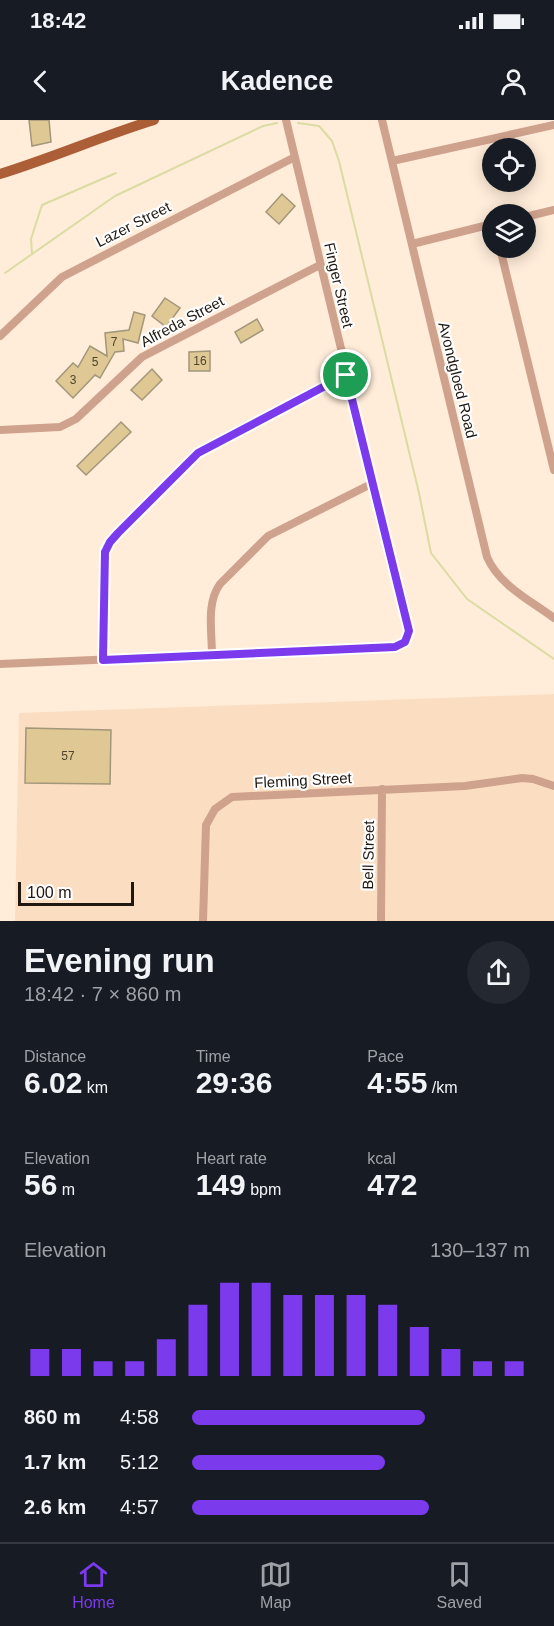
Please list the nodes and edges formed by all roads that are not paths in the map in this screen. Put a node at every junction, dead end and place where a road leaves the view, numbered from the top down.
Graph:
1 (154, 120) edge
2 (286, 120) edge
3 (382, 120) edge
4 (554, 125) edge
5 (293, 158) junction
6 (392, 161) junction
7 (0, 174) edge
8 (554, 210) edge
9 (536, 214) edge
10 (482, 226) edge
11 (412, 244) junction
12 (502, 258) edge
13 (320, 265) junction
14 (0, 336) edge
15 (346, 375) junction
16 (0, 430) edge
17 (554, 470) edge
18 (374, 483) junction
19 (553, 616) edge
20 (212, 655) junction
21 (103, 660) junction
22 (0, 664) edge
23 (554, 786) edge
24 (382, 789) junction
25 (203, 921) edge
26 (381, 921) edge

1 - 7 main road
2 - 5 street, Finger Street
3 - 6 street, Avondgloed Road
4 - 6 street
5 - 13 street, Finger Street
5 - 14 street, Lazer Street
6 - 11 street, Avondgloed Road
8 - 9 street
10 - 11 street
11 - 19 street, Avondgloed Road
12 - 17 street
13 - 15 street, Finger Street
13 - 16 street, Alfreda Street
15 - 18 street, Finger Street
15 - 21 street
18 - 20 street
18 - 20 street, Finger Street
20 - 21 street
21 - 22 street
23 - 24 street, Fleming Street
24 - 25 street, Fleming Street
24 - 26 street, Bell Street

